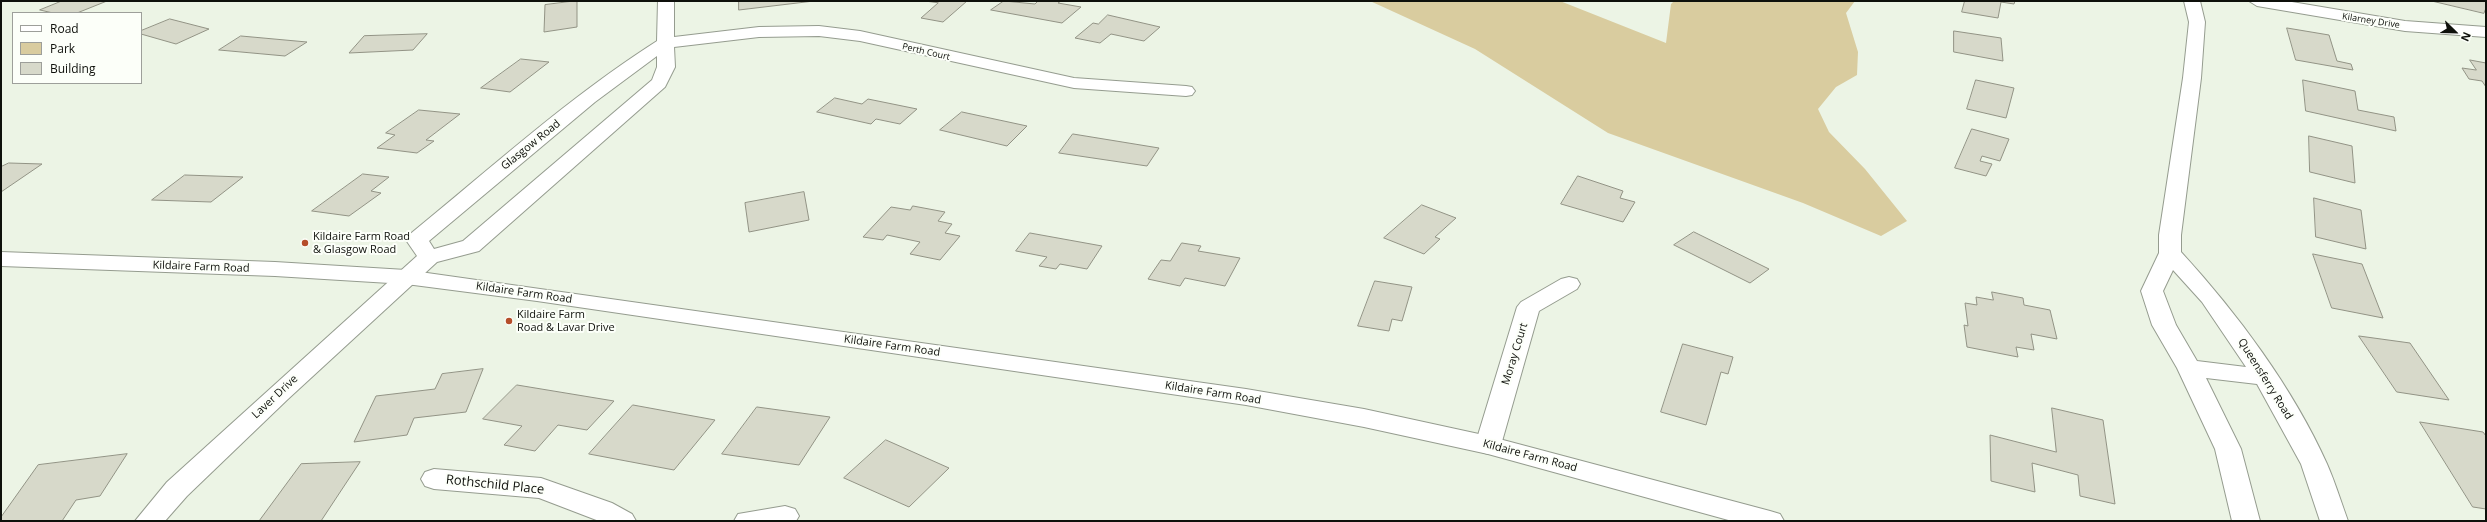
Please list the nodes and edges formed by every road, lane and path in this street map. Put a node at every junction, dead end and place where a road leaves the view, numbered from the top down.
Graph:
1 (666, 1) edge
2 (2192, 1) edge
3 (2258, 1) edge
4 (2486, 32) edge
5 (665, 43) junction
6 (1186, 91) dead end
7 (2170, 253) junction
8 (429, 256) junction
9 (1, 259) edge
10 (406, 278) junction
11 (1569, 284) dead end
12 (2189, 368) junction
13 (2264, 378) junction
14 (1488, 445) junction
15 (434, 479) dead end
16 (785, 516) dead end
17 (149, 521) edge
18 (622, 521) edge
19 (748, 521) edge
20 (1770, 521) edge
21 (2246, 521) edge
22 (2334, 521) edge

1 - 5 street
2 - 7 street
3 - 4 street, Kilarney Drive
5 - 6 street, Perth Court
5 - 8 street
5 - 8 street, Glasgow Road
7 - 12 street
7 - 13 street, Queensferry Road
8 - 10 street
9 - 10 street, Kildaire Farm Road
10 - 14 street, Kildaire Farm Road
10 - 17 street, Laver Drive
11 - 14 street, Moray Court
12 - 13 street
12 - 21 street
13 - 22 street, Queensferry Road
14 - 20 street, Kildaire Farm Road
15 - 18 street, Rothschild Place
16 - 19 street

